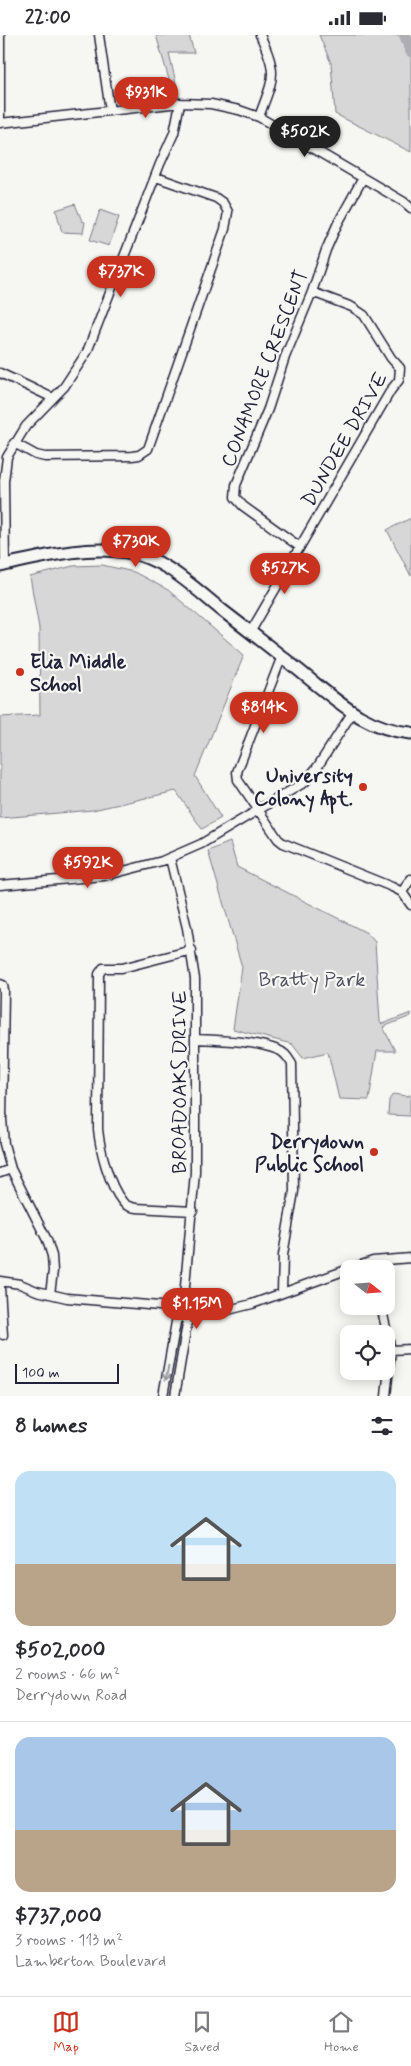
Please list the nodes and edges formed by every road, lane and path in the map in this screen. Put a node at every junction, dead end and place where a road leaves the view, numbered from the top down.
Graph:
1 (0, 35) edge
2 (99, 35) edge
3 (260, 35) edge
4 (180, 103) junction
5 (110, 111) junction
6 (259, 117) junction
7 (0, 123) edge
8 (156, 177) junction
9 (363, 178) junction
10 (411, 208) edge
11 (312, 292) junction
12 (0, 373) edge
13 (52, 398) junction
14 (14, 443) junction
15 (300, 547) junction
16 (2, 565) edge
17 (251, 631) junction
18 (282, 656) junction
19 (352, 713) junction
20 (411, 733) edge
21 (258, 811) junction
22 (170, 858) junction
23 (411, 879) edge
24 (0, 885) edge
25 (402, 892) junction
26 (411, 905) edge
27 (192, 949) junction
28 (0, 984) edge
29 (196, 1039) junction
30 (11, 1169) junction
31 (0, 1173) edge
32 (193, 1211) junction
33 (411, 1258) edge
34 (395, 1261) edge
35 (340, 1272) edge
36 (0, 1281) edge
37 (0, 1287) edge
38 (282, 1292) junction
39 (50, 1294) junction
40 (183, 1309) junction
41 (3, 1335) dead end
42 (411, 1349) edge
43 (395, 1350) edge
44 (172, 1351) junction
45 (183, 1353) junction
46 (388, 1380) edge
47 (163, 1396) edge
48 (174, 1396) edge
49 (386, 1396) edge

1 - 7 street
2 - 5 street
3 - 6 street
4 - 5 street
4 - 6 street
4 - 8 street
5 - 7 street
6 - 9 street
8 - 13 street
8 - 14 street
9 - 10 street
9 - 11 street, CONAMORE CRESCENT
11 - 15 street, CONAMORE CRESCENT
11 - 15 street, DUNDEE DRIVE
12 - 13 street
13 - 14 street
14 - 16 street
15 - 17 street, DUNDEE DRIVE
16 - 17 street
17 - 18 street
18 - 19 street
18 - 21 street
19 - 20 street
19 - 21 street
21 - 22 street
21 - 25 street
22 - 24 street
22 - 27 street, BROADOAKS DRIVE
23 - 25 street
25 - 26 street
27 - 29 street, BROADOAKS DRIVE
27 - 32 street
28 - 30 street
29 - 32 street, BROADOAKS DRIVE
29 - 38 street
30 - 31 street
30 - 39 street
32 - 40 street, BROADOAKS DRIVE
33 - 34 street
35 - 38 street
36 - 39 street
37 - 41 street
38 - 40 street
39 - 40 street
40 - 44 street, BROADOAKS DRIVE
40 - 45 street, BROADOAKS DRIVE
42 - 43 street
44 - 45 street
44 -> 47 street, BROADOAKS DRIVE
45 - 48 street, BROADOAKS DRIVE
46 - 49 street

